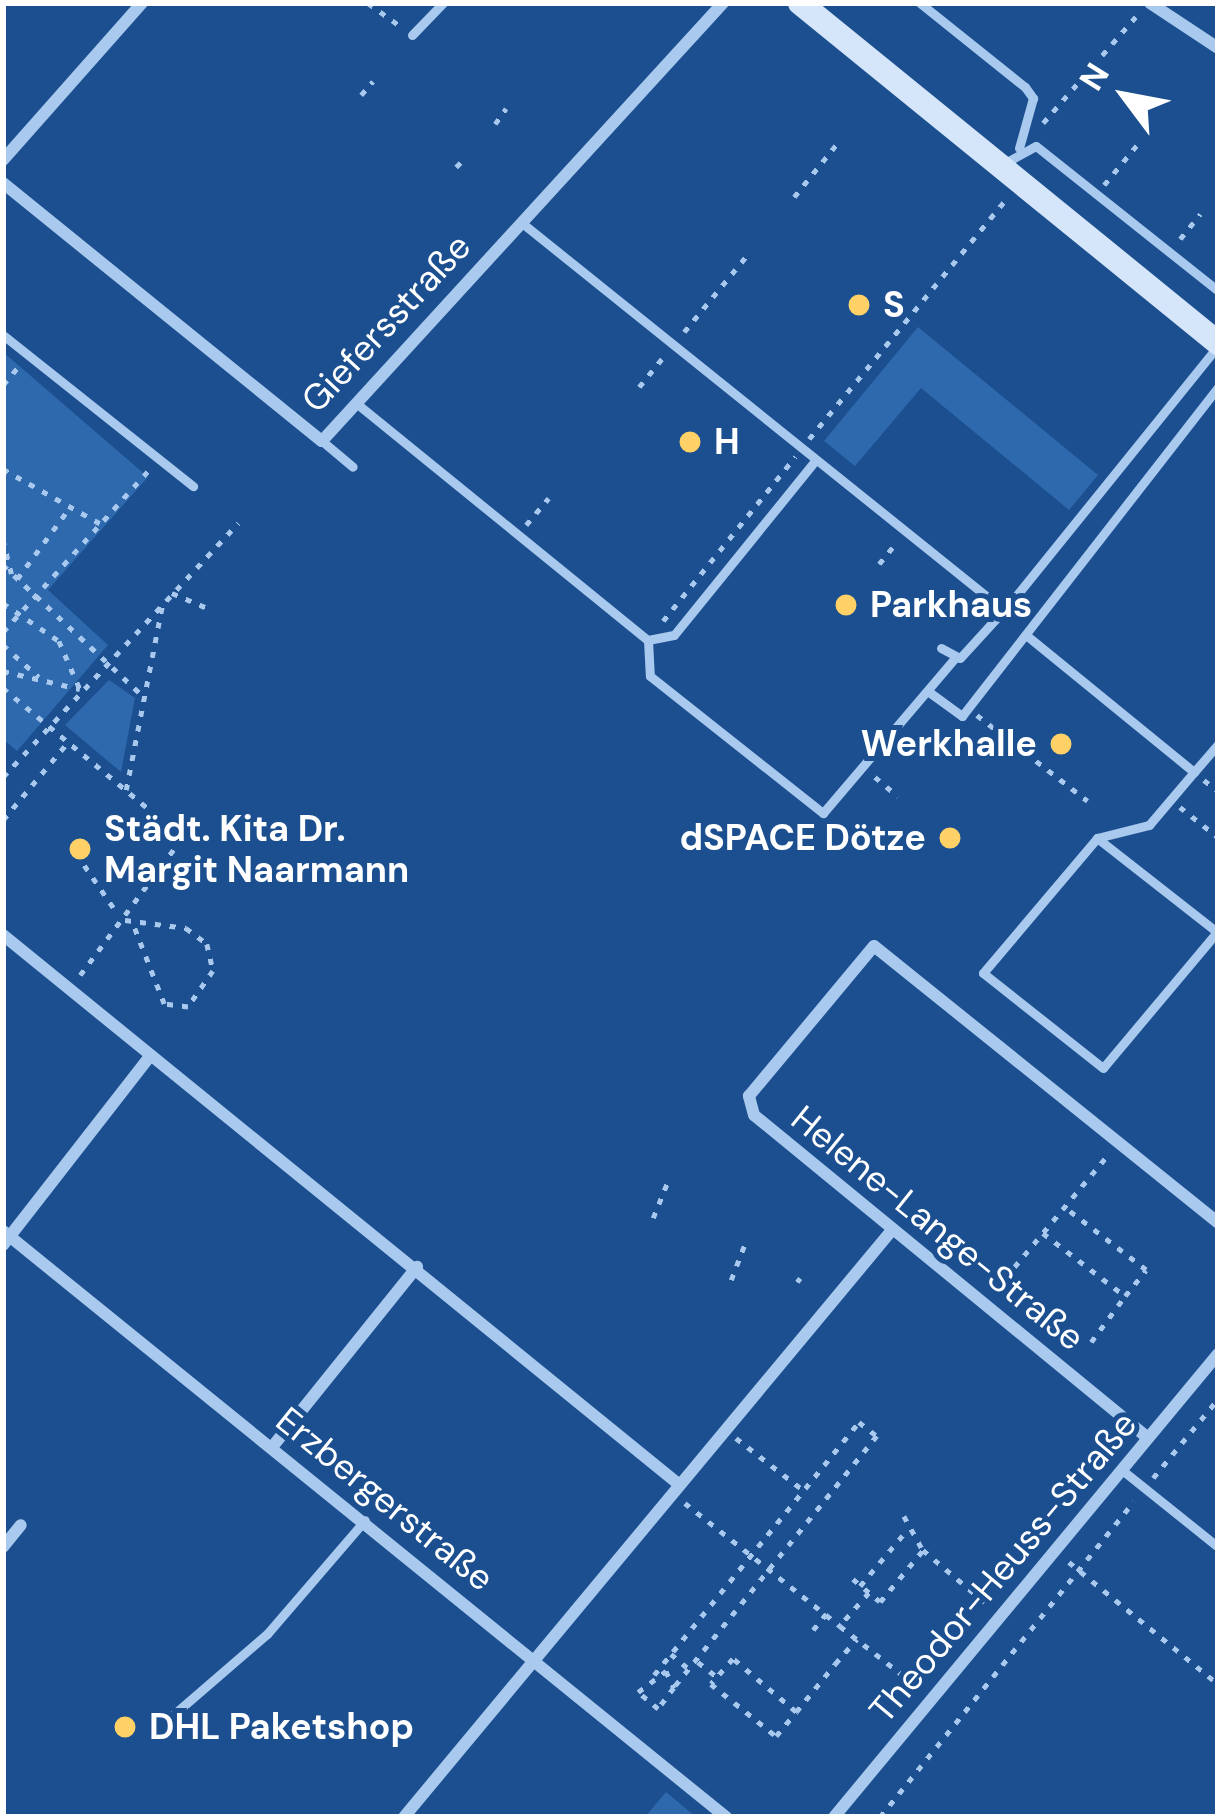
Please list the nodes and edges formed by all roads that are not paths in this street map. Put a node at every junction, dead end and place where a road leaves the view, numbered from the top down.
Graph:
1 (142, 3) edge
2 (443, 3) edge
3 (723, 3) edge
4 (800, 3) edge
5 (920, 3) edge
6 (1149, 3) edge
7 (412, 35) road end
8 (1218, 48) edge
9 (1022, 147) junction
10 (3, 160) edge
11 (1001, 167) junction
12 (3, 183) edge
13 (522, 223) junction
14 (1218, 291) edge
15 (3, 334) edge
16 (1218, 344) edge
17 (1218, 387) edge
18 (356, 403) junction
19 (322, 441) junction
20 (814, 462) junction
21 (353, 467) dead end
22 (193, 486) dead end
23 (1000, 608) junction
24 (1026, 635) junction
25 (648, 640) junction
26 (941, 648) dead end
27 (955, 658) junction
28 (929, 692) junction
29 (1218, 744) edge
30 (1194, 772) junction
31 (1097, 838) junction
32 (3, 935) edge
33 (150, 1056) junction
34 (1218, 1223) edge
35 (892, 1231) junction
36 (5, 1238) edge
37 (417, 1267) junction
38 (1218, 1354) edge
39 (1148, 1438) junction
40 (273, 1446) junction
41 (1122, 1470) junction
42 (673, 1486) junction
43 (365, 1520) junction
44 (21, 1526) dead end
45 (1217, 1544) edge
46 (3, 1546) edge
47 (535, 1660) junction
48 (173, 1715) dead end
49 (404, 1817) edge
50 (726, 1817) edge
51 (834, 1817) edge

1 - 10 street
2 - 7 lane
3 - 13 street, Giefersstraße
4 - 11 street
5 - 9 lane
6 - 8 street
9 - 11 lane
9 - 14 lane
11 - 16 street
12 - 19 street, Giefersstraße
13 - 18 street, Giefersstraße
13 - 20 lane
15 - 22 lane
16 - 23 lane
17 - 24 lane
18 - 19 street, Giefersstraße
18 - 25 lane
19 - 21 lane
20 - 23 lane
20 - 25 lane
23 - 27 lane
24 - 28 lane
24 - 30 lane
25 - 28 lane
26 - 27 lane
27 - 28 lane
29 - 30 lane
30 - 31 lane
31 - 31 lane
32 - 33 street
33 - 36 street
33 - 37 street
34 - 35 street, Helene-Lange-Straße
35 - 39 street, Helene-Lange-Straße
35 - 42 street
36 - 40 street, Erzbergerstraße
37 - 40 street
37 - 42 street
38 - 39 street, Theodor-Heuss-Straße
39 - 41 street, Theodor-Heuss-Straße
40 - 43 street, Erzbergerstraße
41 - 45 lane
41 - 51 street, Theodor-Heuss-Straße
42 - 47 street
43 - 47 street, Erzbergerstraße
43 - 48 lane
44 - 46 street
47 - 49 street
47 - 50 street, Erzbergerstraße

